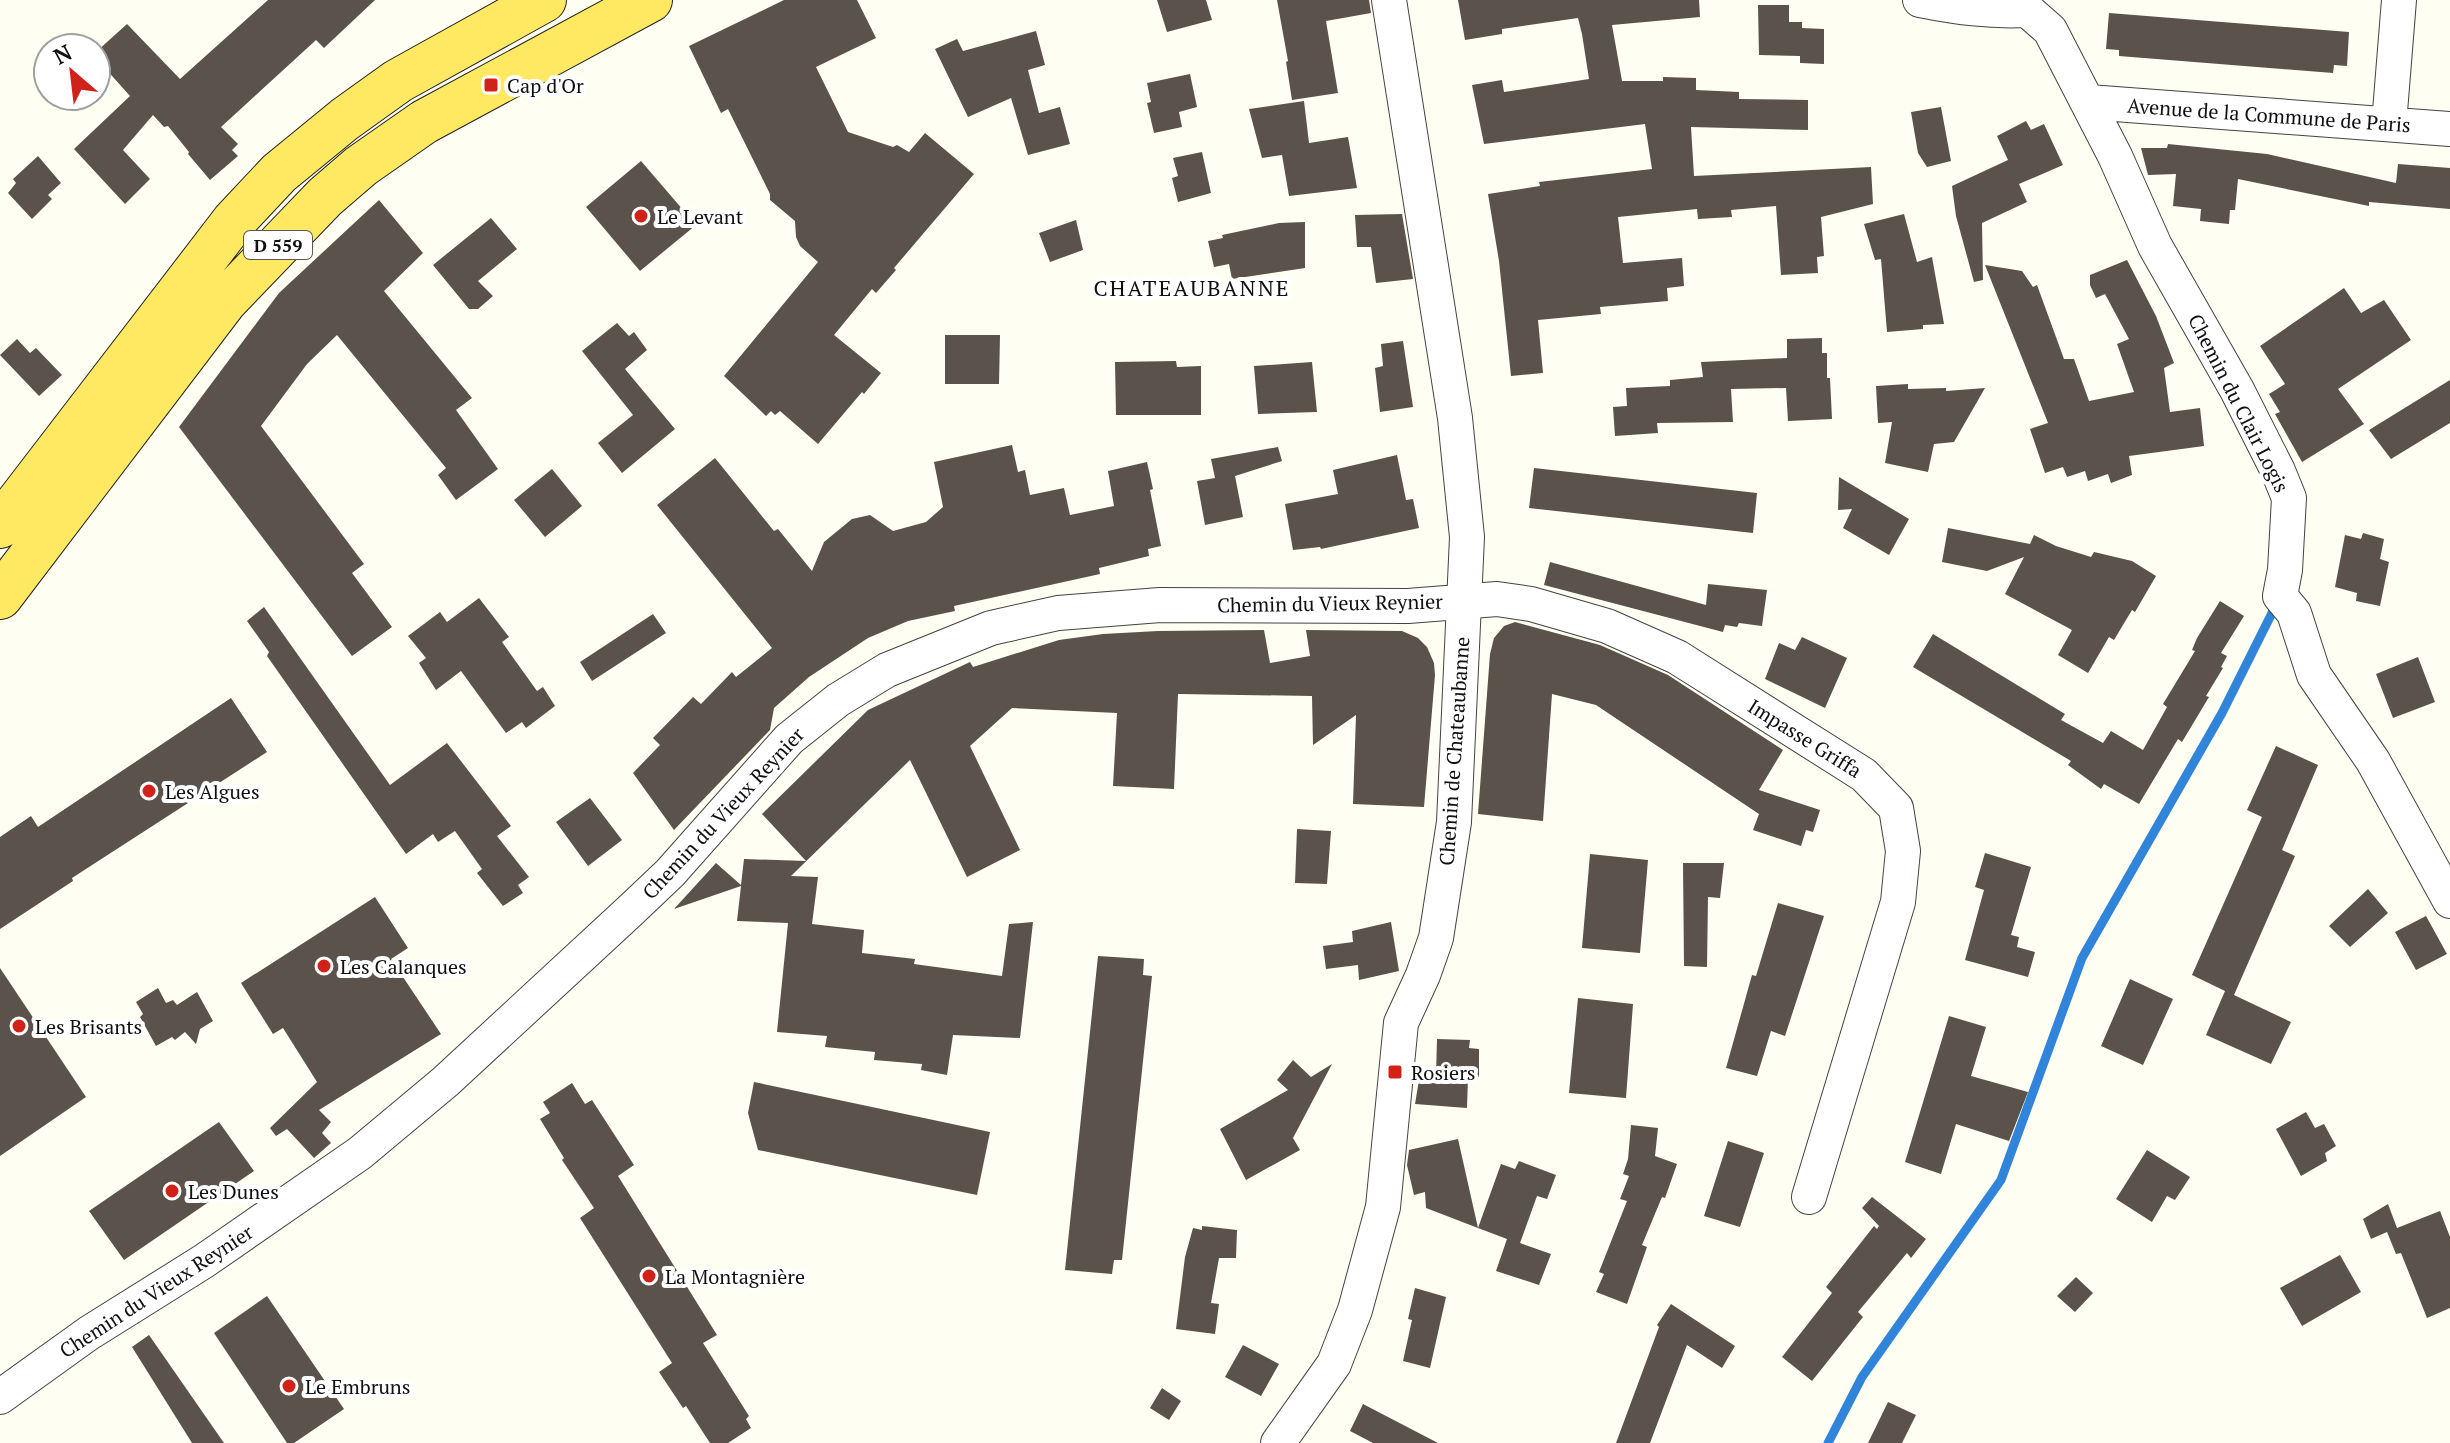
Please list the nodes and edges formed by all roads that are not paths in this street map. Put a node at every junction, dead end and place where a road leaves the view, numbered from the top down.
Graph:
1 (544, 0) edge
2 (650, 0) edge
3 (1389, 0) edge
4 (1920, 0) edge
5 (2399, 0) edge
6 (2028, 5) edge
7 (2088, 102) junction
8 (2389, 124) junction
9 (2450, 129) edge
10 (0, 526) edge
11 (0, 597) edge
12 (1464, 601) junction
13 (2450, 901) edge
14 (1809, 1197) dead end
15 (0, 1397) edge
16 (1278, 1443) edge

1 - 10 main road, D 559
2 - 11 main road, D 559
3 - 12 street, Chemin du Vieux Reynier
4 - 6 street, Chemin du Clair Logis
5 - 8 street
6 - 7 street, Chemin du Clair Logis
7 - 8 street, Avenue de la Commune de Paris
7 - 13 street, Chemin du Clair Logis
8 - 9 street, Avenue de la Commune de Paris
12 - 14 street, Impasse Griffa
12 - 15 street, Chemin du Vieux Reynier
12 - 16 street, Chemin de Chateaubanne

